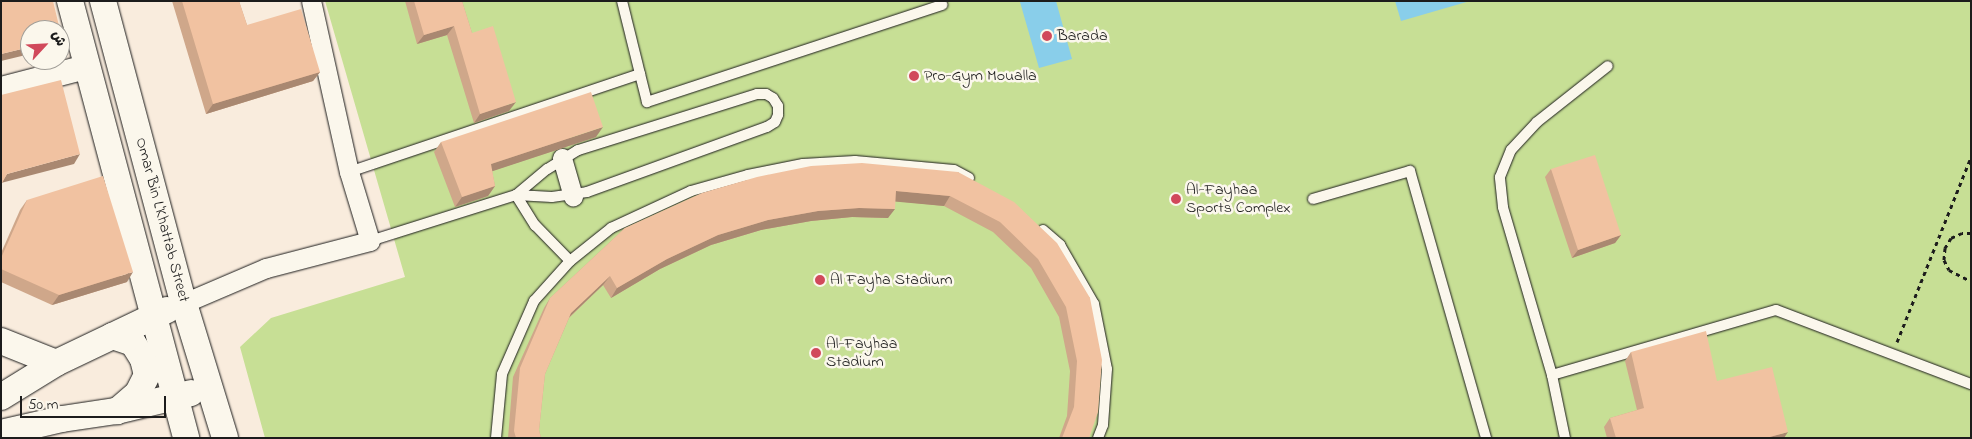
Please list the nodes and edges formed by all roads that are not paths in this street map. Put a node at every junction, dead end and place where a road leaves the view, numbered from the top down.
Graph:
1 (70, 1) edge
2 (103, 1) edge
3 (311, 1) edge
4 (622, 1) edge
5 (942, 5) dead end
6 (1608, 66) dead end
7 (86, 67) junction
8 (640, 74) junction
9 (1, 89) edge
10 (562, 158) junction
11 (348, 172) junction
12 (980, 184) edge
13 (516, 195) junction
14 (573, 196) junction
15 (1313, 199) dead end
16 (1034, 221) edge
17 (370, 241) junction
18 (570, 261) junction
19 (184, 303) junction
20 (153, 316) junction
21 (112, 336) junction
22 (1, 341) edge
23 (56, 364) junction
24 (1552, 375) junction
25 (1971, 384) edge
26 (211, 388) junction
27 (1, 397) edge
28 (175, 397) junction
29 (116, 411) junction
30 (57, 429) edge
31 (1, 434) edge
32 (186, 438) edge
33 (224, 438) edge
34 (496, 438) edge
35 (1098, 438) edge
36 (1486, 438) edge
37 (1565, 438) edge

1 - 7 main road, Omar Bin L'Khattab Street
2 - 19 main road, Omar Bin L'Khattab Street
3 - 11 street
4 - 8 lane
5 - 8 lane
6 - 24 lane
7 - 9 street
7 - 20 main road, Omar Bin L'Khattab Street
8 - 11 lane
10 - 13 lane
10 - 14 street
10 - 14 lane
11 - 17 street
12 - 18 lane
13 - 14 lane
13 - 17 lane
13 - 18 lane
15 - 36 lane
16 - 35 lane
17 - 19 street
18 - 34 lane
19 - 20 main road
19 - 26 main road, Omar Bin L'Khattab Street
20 - 21 main road
20 - 28 main road, Omar Bin L'Khattab Street
21 - 23 main road
21 - 29 main road
22 - 23 main road
23 - 27 main road
24 - 25 lane
24 - 37 lane
26 - 28 main road
26 - 33 main road, Omar Bin L'Khattab Street
28 - 29 main road
28 - 32 main road, Omar Bin L'Khattab Street
29 - 30 main road
30 - 31 main road

